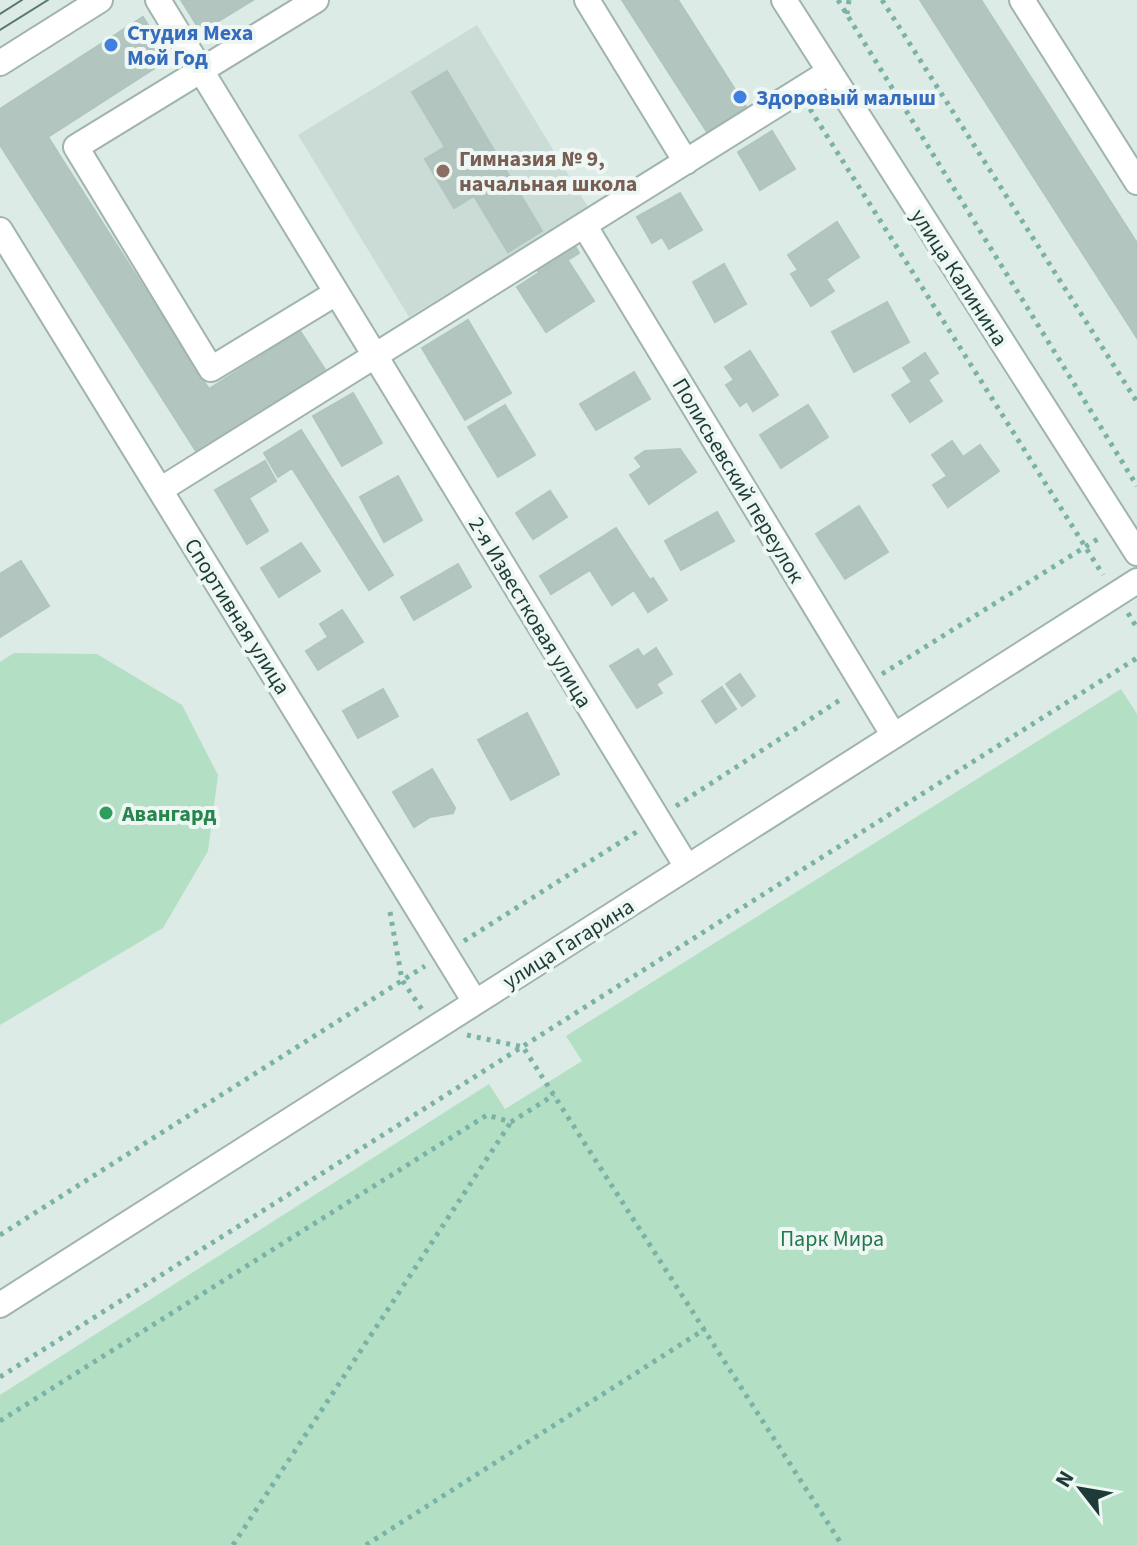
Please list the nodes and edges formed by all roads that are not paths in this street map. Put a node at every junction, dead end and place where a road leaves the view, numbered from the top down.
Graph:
1 (100, 0) edge
2 (158, 0) edge
3 (316, 0) edge
4 (587, 0) edge
5 (784, 0) edge
6 (1022, 0) edge
7 (0, 63) edge
8 (201, 70) junction
9 (829, 72) junction
10 (686, 162) junction
11 (1137, 182) edge
12 (584, 225) junction
13 (0, 230) edge
14 (336, 293) junction
15 (375, 356) junction
16 (160, 490) junction
17 (1137, 553) edge
18 (1137, 581) edge
19 (894, 736) junction
20 (687, 867) junction
21 (475, 1002) junction
22 (0, 1305) edge

1 - 7 street
2 - 8 street, 2-я Известковая улица
3 - 8 street
4 - 10 street
5 - 9 street, улица Калинина
6 - 11 street
8 - 14 street, 2-я Известковая улица
8 - 14 street
9 - 10 street
9 - 17 street, улица Калинина
10 - 12 street
12 - 15 street
12 - 19 street, Полисьевский переулок
13 - 16 street, Спортивная улица
14 - 15 street, 2-я Известковая улица
15 - 16 street
15 - 20 street, 2-я Известковая улица
16 - 21 street, Спортивная улица
18 - 19 street, улица Гагарина
19 - 20 street, улица Гагарина
20 - 21 street, улица Гагарина
21 - 22 street, улица Гагарина

